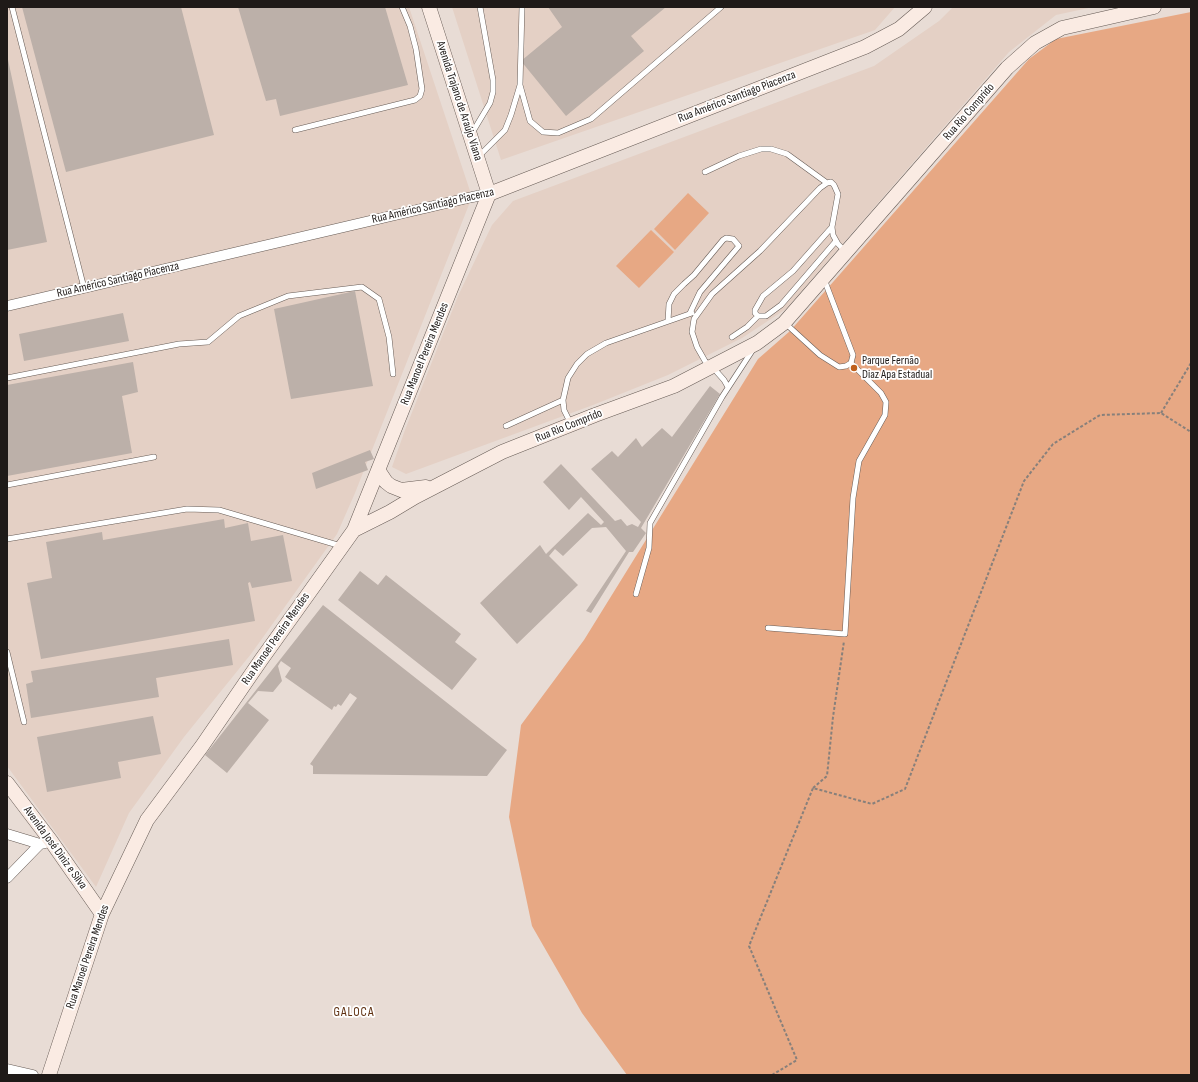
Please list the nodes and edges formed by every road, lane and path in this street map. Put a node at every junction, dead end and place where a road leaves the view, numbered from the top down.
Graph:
1 (12, 7) edge
2 (402, 7) edge
3 (429, 7) edge
4 (480, 7) edge
5 (522, 7) edge
6 (721, 7) edge
7 (925, 7) edge
8 (1154, 7) edge
9 (520, 85) junction
10 (295, 130) dead end
11 (471, 136) junction
12 (478, 158) junction
13 (705, 172) dead end
14 (827, 183) junction
15 (489, 194) junction
16 (832, 227) junction
17 (836, 241) junction
18 (846, 252) junction
19 (823, 278) junction
20 (84, 288) junction
21 (7, 306) edge
22 (699, 311) junction
23 (690, 313) junction
24 (758, 316) junction
25 (668, 320) junction
26 (784, 323) junction
27 (732, 337) dead end
28 (757, 343) junction
29 (851, 363) junction
30 (1191, 363) edge
31 (710, 367) junction
32 (393, 374) dead end
33 (7, 378) edge
34 (728, 387) junction
35 (563, 400) junction
36 (1161, 413) junction
37 (571, 425) junction
38 (506, 426) dead end
39 (1191, 432) edge
40 (154, 458) dead end
41 (378, 470) junction
42 (7, 485) edge
43 (438, 485) junction
44 (354, 530) junction
45 (7, 539) edge
46 (342, 547) junction
47 (636, 594) dead end
48 (768, 628) dead end
49 (845, 634) junction
50 (7, 652) edge
51 (24, 722) dead end
52 (7, 783) edge
53 (813, 788) junction
54 (7, 834) edge
55 (45, 843) junction
56 (7, 878) edge
57 (102, 914) junction
58 (7, 1069) edge
59 (33, 1075) edge
60 (49, 1075) edge
61 (772, 1075) edge

1 - 20 lane
2 - 10 lane
3 - 11 street, Avenida Trajano de Araújo Viana
4 - 11 lane
5 - 9 lane
6 - 9 lane
7 - 15 street, Rua Américo Santiago Piacenza
8 - 18 street, Rua Rio Comprido
9 - 12 lane
11 - 12 street, Avenida Trajano de Araújo Viana
12 - 15 street, Avenida Trajano de Araújo Viana
13 - 14 lane
14 - 16 lane
14 - 22 lane
15 - 20 street, Rua Américo Santiago Piacenza
15 - 41 street, Rua Manoel Pereira Mendes
16 - 17 lane
16 - 24 lane
17 - 18 lane
17 - 24 lane
18 - 19 street, Rua Rio Comprido
19 - 26 street, Rua Rio Comprido
19 - 29 lane
20 - 21 street, Rua Américo Santiago Piacenza
22 - 23 lane
22 - 31 lane
23 - 25 lane
23 - 25 lane
24 - 27 lane
25 - 35 lane
26 - 28 street, Rua Rio Comprido
26 - 29 lane
28 - 31 street, Rua Rio Comprido
28 - 34 lane
29 - 49 lane
30 - 36 path
31 - 34 lane
31 - 37 street, Rua Rio Comprido
32 - 33 lane
34 - 47 lane
35 - 37 lane
35 - 38 lane
36 - 39 path
36 - 53 path
37 - 43 street, Rua Rio Comprido
40 - 42 lane
41 - 43 street
41 - 44 street, Rua Manoel Pereira Mendes
43 - 44 street, Rua Rio Comprido
44 - 46 street, Rua Manoel Pereira Mendes
45 - 46 lane
46 - 57 street, Rua Manoel Pereira Mendes
48 - 49 lane
49 - 53 path
50 - 51 lane
52 - 55 street, Avenida José Diniz e Silva
53 - 61 path
54 - 55 street
55 - 56 street
55 - 57 street, Avenida José Diniz e Silva
57 - 60 street, Rua Manoel Pereira Mendes
58 - 59 street

